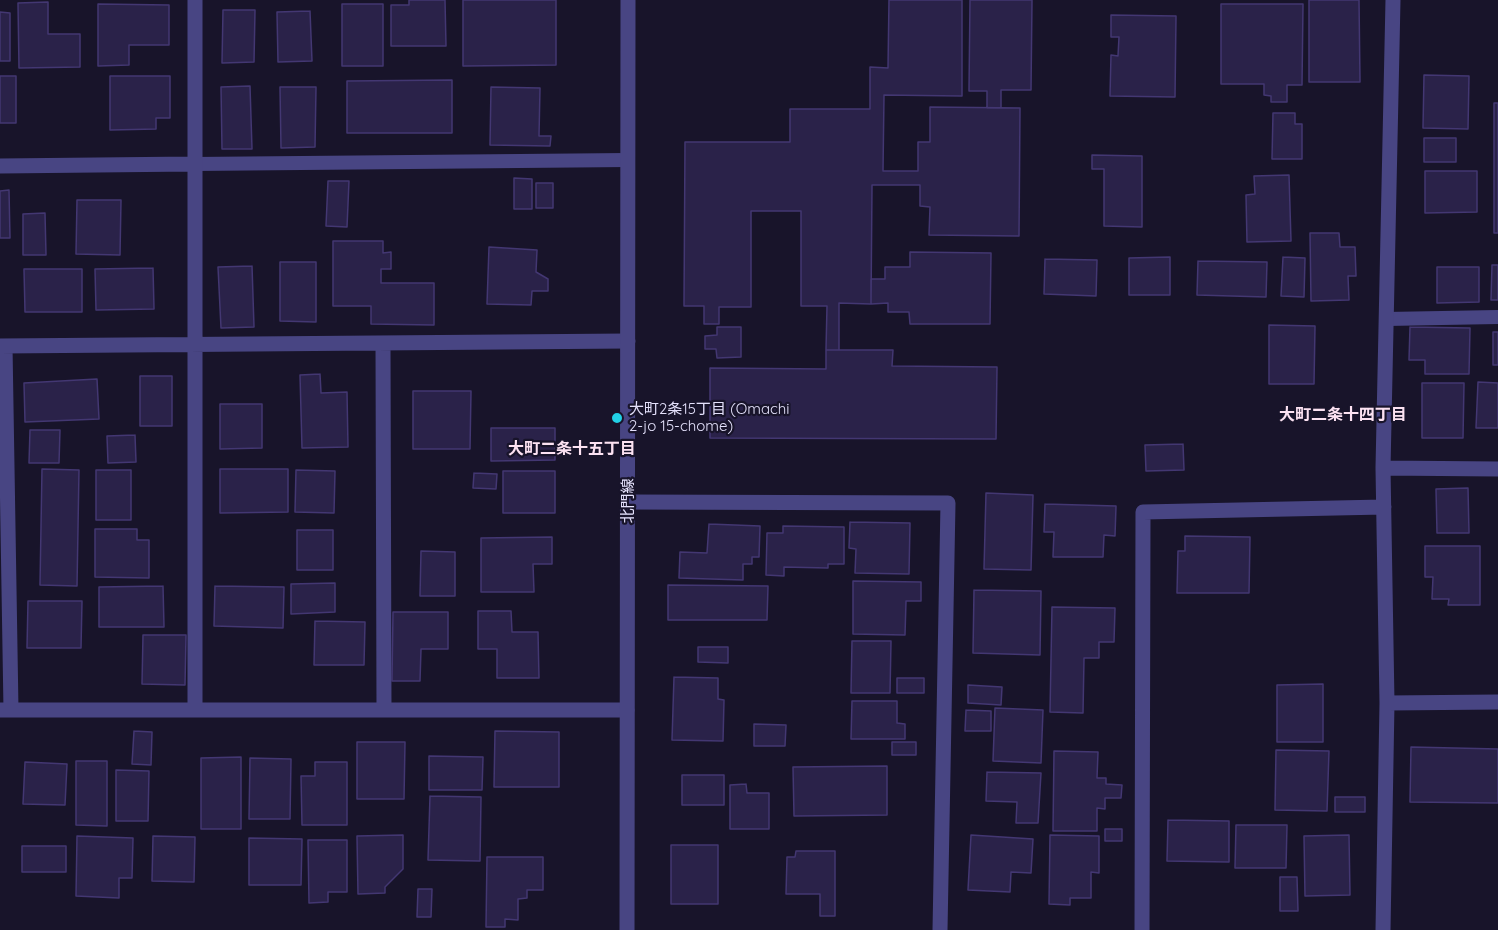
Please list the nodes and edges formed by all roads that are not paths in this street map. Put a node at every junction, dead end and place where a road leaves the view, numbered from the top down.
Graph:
1 (195, 0) edge
2 (628, 0) edge
3 (1393, 0) edge
4 (628, 160) junction
5 (194, 164) junction
6 (0, 166) edge
7 (1498, 317) edge
8 (1386, 320) junction
9 (628, 341) junction
10 (383, 343) junction
11 (194, 344) junction
12 (3, 346) edge
13 (1383, 468) junction
14 (1498, 469) edge
15 (628, 502) junction
16 (1384, 507) junction
17 (1498, 702) edge
18 (1387, 703) junction
19 (5, 710) edge
20 (195, 710) junction
21 (384, 710) junction
22 (627, 710) junction
23 (627, 930) edge
24 (940, 930) edge
25 (1142, 930) edge
26 (1383, 930) edge

1 - 5 street
2 - 4 street, 北門線
3 - 8 street
4 - 5 lane
4 - 9 street, 北門線
5 - 6 street
5 - 11 street
7 - 8 lane
8 - 13 street
9 - 10 street
9 - 15 street, 北門線
10 - 11 street
10 - 21 street
11 - 12 street
11 - 20 street
12 - 19 street
13 - 14 street
13 - 16 street
15 - 22 street, 北門線
15 - 24 street
16 - 18 street
16 - 25 street
17 - 18 street
18 - 26 street
19 - 20 street
20 - 21 street
21 - 22 street
22 - 23 street, 北門線

